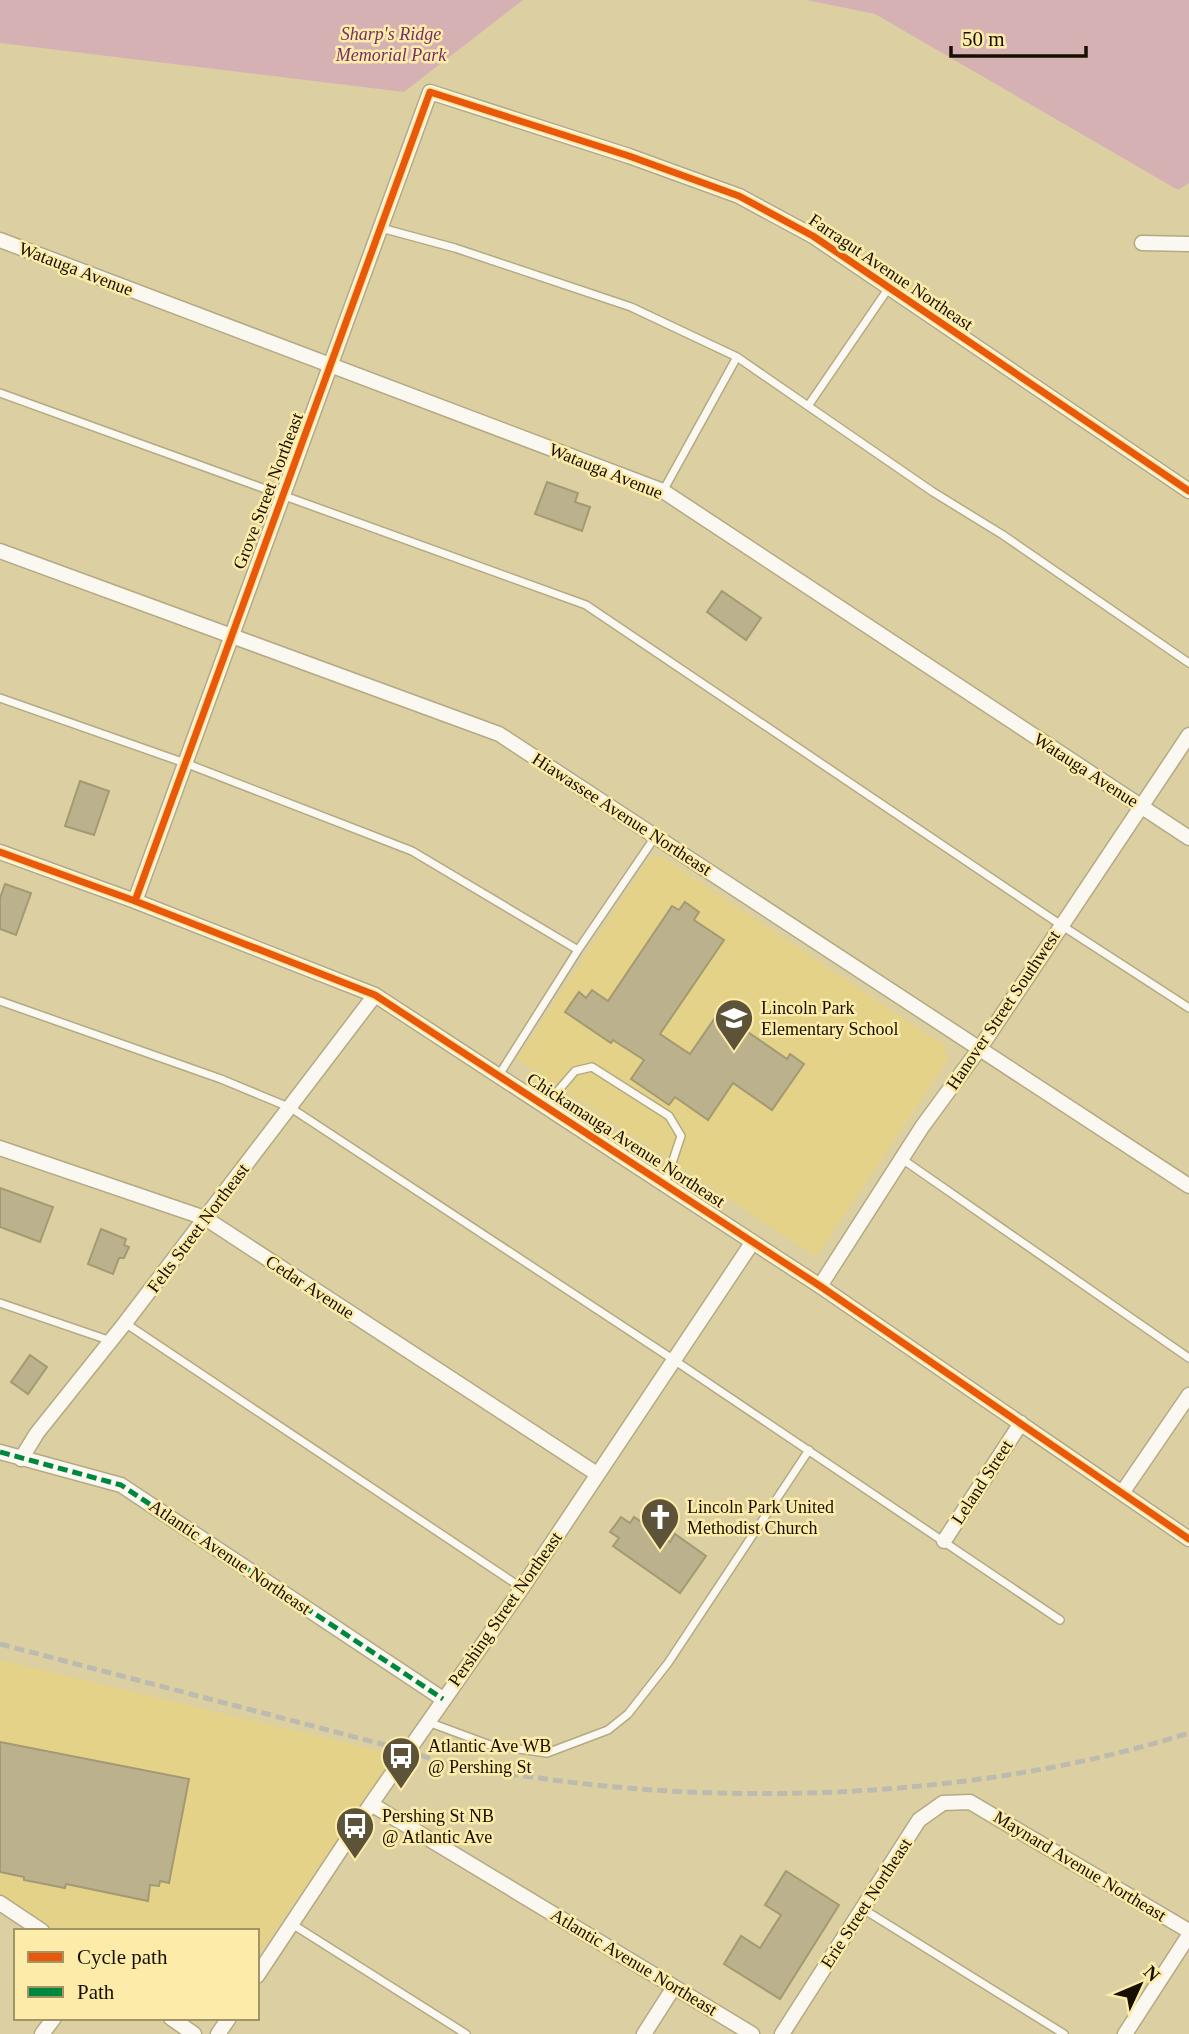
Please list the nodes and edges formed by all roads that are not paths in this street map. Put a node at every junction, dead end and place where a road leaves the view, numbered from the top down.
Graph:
1 (430, 92) joint
2 (381, 228) junction
3 (0, 240) edge
4 (1142, 243) dead end
5 (1189, 244) edge
6 (888, 289) junction
7 (737, 357) junction
8 (332, 365) junction
9 (0, 393) edge
10 (808, 406) junction
11 (663, 491) junction
12 (1189, 491) edge
13 (284, 494) junction
14 (0, 551) edge
15 (231, 634) junction
16 (1189, 663) edge
17 (0, 698) edge
18 (1189, 735) edge
19 (185, 763) junction
20 (1142, 806) junction
21 (655, 837) junction
22 (1189, 838) edge
23 (0, 852) edge
24 (135, 901) junction
25 (1061, 925) junction
26 (578, 950) junction
27 (375, 995) junction
28 (0, 1001) edge
29 (1189, 1008) edge
30 (980, 1048) junction
31 (499, 1075) junction
32 (545, 1106) junction
33 (291, 1108) junction
34 (0, 1148) edge
35 (902, 1159) junction
36 (664, 1184) junction
37 (1189, 1186) edge
38 (205, 1219) junction
39 (752, 1243) junction
40 (820, 1286) junction
41 (0, 1303) edge
42 (125, 1323) junction
43 (111, 1341) junction
44 (1189, 1358) edge
45 (674, 1360) junction
46 (1189, 1395) edge
47 (1021, 1423) junction
48 (809, 1450) junction
49 (0, 1452) edge
50 (21, 1459) junction
51 (597, 1474) junction
52 (1122, 1493) junction
53 (1189, 1539) edge
54 (944, 1541) junction
55 (522, 1588) junction
56 (1060, 1620) dead end
57 (443, 1699) junction
58 (427, 1722) junction
59 (971, 1802) joint
60 (371, 1804) junction
61 (0, 1903) edge
62 (863, 1909) junction
63 (292, 1924) junction
64 (39, 1929) edge
65 (1189, 1933) edge
66 (259, 1973) edge
67 (674, 1987) junction
68 (174, 2020) edge
69 (194, 2034) edge
70 (466, 2034) edge
71 (644, 2034) edge
72 (752, 2034) edge
73 (782, 2034) edge
74 (1064, 2034) edge
75 (1125, 2034) edge

1 - 2 street, Grove Street Northeast
1 - 6 street, Farragut Avenue Northeast
2 - 7 lane
2 - 8 street, Grove Street Northeast
3 - 8 street, Watauga Avenue
4 - 5 street
6 - 10 lane
6 - 12 street, Farragut Avenue Northeast
7 - 10 lane
7 - 11 lane
8 - 11 street, Watauga Avenue
8 - 13 street, Grove Street Northeast
9 - 13 lane
10 - 16 lane
11 - 20 street, Watauga Avenue
13 - 15 street, Grove Street Northeast
13 - 25 lane
14 - 15 street, Hiawassee Avenue Northeast
15 - 19 street, Grove Street Northeast
15 - 21 street, Hiawassee Avenue Northeast
17 - 19 lane
18 - 20 street, Hanover Street Southwest
19 - 24 street, Grove Street Northeast
19 - 26 lane
20 - 22 street, Watauga Avenue
20 - 25 street, Hanover Street Southwest
21 - 26 lane
21 - 30 street, Hiawassee Avenue Northeast
23 - 24 street, Chickamauga Avenue Northeast
24 - 27 street, Chickamauga Avenue Northeast
25 - 29 lane
25 - 30 street, Hanover Street Southwest
26 - 31 lane
27 - 31 street, Chickamauga Avenue Northeast
27 - 33 street, Felts Street Northeast
28 - 33 lane
30 - 35 street, Hanover Street Southwest
30 - 37 street, Hiawassee Avenue Northeast
31 - 32 street, Chickamauga Avenue Northeast
32 - 36 street, Chickamauga Avenue Northeast
32 - 36 lane
33 - 38 street, Felts Street Northeast
33 - 45 lane
34 - 38 street, Cedar Avenue
35 - 40 street, Hanover Street Southwest
35 - 44 lane
36 - 39 street, Chickamauga Avenue Northeast
38 - 42 street, Felts Street Northeast
38 - 51 street, Cedar Avenue
39 - 40 street, Chickamauga Avenue Northeast
39 - 45 street, Pershing Street Northeast
40 - 47 street, Chickamauga Avenue Northeast
41 - 43 lane
42 - 43 street, Felts Street Northeast
42 - 55 lane
43 - 50 street, Felts Street Northeast
45 - 48 lane
45 - 51 street, Pershing Street Northeast
46 - 52 street
47 - 52 street, Chickamauga Avenue Northeast
47 - 54 street, Leland Street
48 - 54 lane
48 - 58 lane
49 - 50 street, Atlantic Avenue Northeast
50 - 57 street, Atlantic Avenue Northeast
51 - 55 street, Pershing Street Northeast
52 - 53 street, Chickamauga Avenue Northeast
54 - 56 lane
55 - 57 street, Pershing Street Northeast
57 - 58 street, Pershing Street Northeast
58 - 60 street, Pershing Street Northeast
59 - 62 street, Erie Street Northeast
59 - 65 street, Maynard Avenue Northeast
60 - 63 street, Pershing Street Northeast
60 - 67 street, Atlantic Avenue Northeast
61 - 64 street
62 - 73 street, Erie Street Northeast
62 - 74 lane
63 - 66 street, Pershing Street Northeast
63 - 70 lane
65 - 75 street
67 - 71 street
67 - 72 street, Atlantic Avenue Northeast
68 - 69 street

